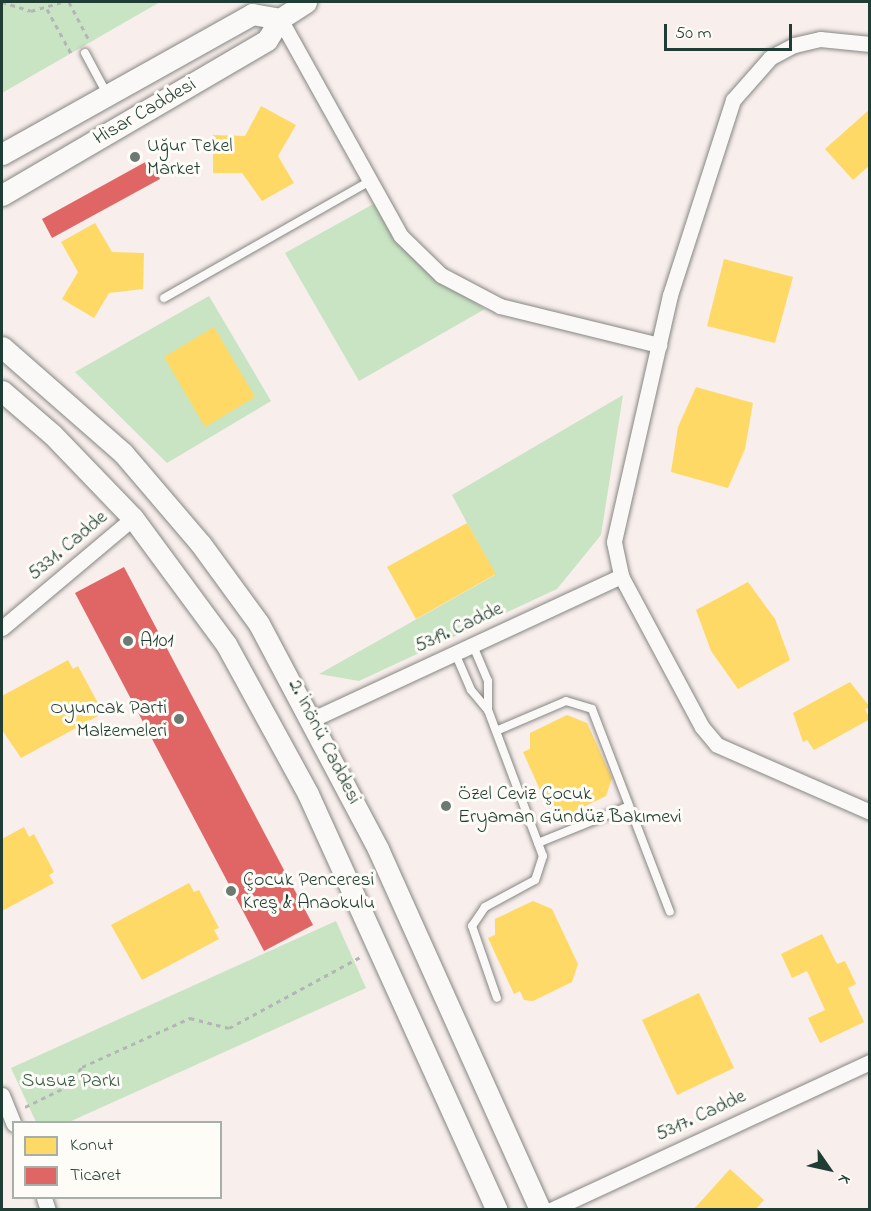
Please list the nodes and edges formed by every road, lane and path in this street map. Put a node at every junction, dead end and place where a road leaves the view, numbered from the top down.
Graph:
1 (2, 2) edge
2 (60, 2) edge
3 (69, 2) edge
4 (306, 2) edge
5 (46, 9) junction
6 (280, 19) junction
7 (870, 44) edge
8 (93, 48) dead end
9 (84, 53) dead end
10 (74, 58) dead end
11 (115, 90) junction
12 (140, 117) junction
13 (2, 153) edge
14 (368, 182) junction
15 (2, 195) edge
16 (164, 298) dead end
17 (659, 345) junction
18 (2, 347) edge
19 (2, 391) edge
20 (160, 495) junction
21 (133, 518) junction
22 (621, 576) junction
23 (2, 628) edge
24 (473, 645) junction
25 (455, 652) junction
26 (488, 710) junction
27 (313, 719) junction
28 (496, 731) junction
29 (629, 806) junction
30 (870, 812) edge
31 (538, 843) junction
32 (670, 912) dead end
33 (378, 948) junction
34 (497, 998) dead end
35 (870, 1062) edge
36 (2, 1095) edge
37 (12, 1119) edge
38 (497, 1209) edge
39 (540, 1209) edge
40 (551, 1209) edge

1 - 5 path
2 - 5 path
3 - 8 path
4 - 6 main road, Hisar Caddesi
5 - 10 path
6 - 11 main road, Hisar Caddesi
6 - 12 main road, Hisar Caddesi
6 - 14 street
7 - 17 street
9 - 11 lane
11 - 12 main road
11 - 13 main road, Hisar Caddesi
12 - 15 main road, Hisar Caddesi
14 - 16 lane
14 - 17 street
17 - 22 street
18 - 20 main road, 2. İnönü Caddesi
19 - 21 main road, 2. İnönü Caddesi
20 - 21 main road
20 - 27 main road, 2. İnönü Caddesi
21 - 23 street, 5331. Cadde
21 - 33 main road, 2. İnönü Caddesi
22 - 24 street, 5319. Cadde
22 - 30 street
24 - 25 street, 5319. Cadde
24 - 26 lane
25 - 26 lane
25 - 27 street, 5319. Cadde
26 - 28 lane
27 - 39 main road, 2. İnönü Caddesi
28 - 29 lane
28 - 31 lane
29 - 31 lane
29 - 32 lane
31 - 34 lane
33 - 37 path
33 - 38 main road, 2. İnönü Caddesi
35 - 40 street, 5317. Cadde
36 - 37 street

